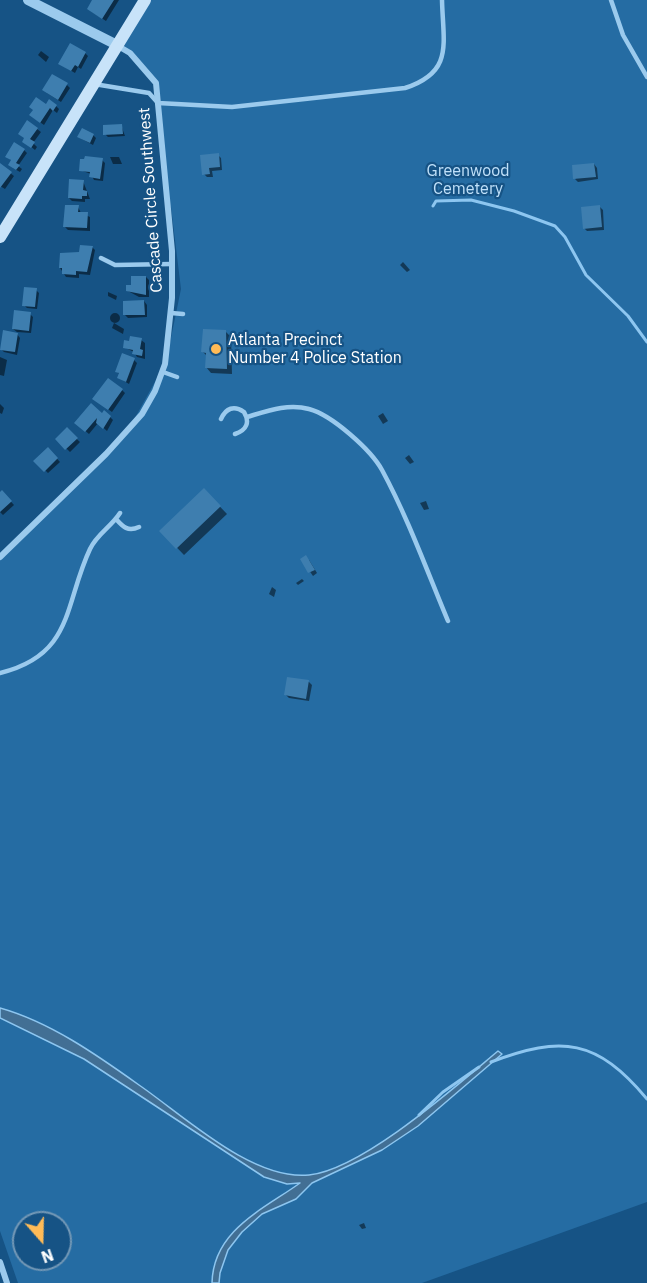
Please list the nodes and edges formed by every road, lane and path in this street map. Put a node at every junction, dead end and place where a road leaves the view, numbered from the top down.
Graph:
1 (28, 0) edge
2 (145, 0) edge
3 (442, 0) edge
4 (611, 0) edge
5 (117, 45) junction
6 (647, 77) edge
7 (93, 84) junction
8 (158, 103) junction
9 (0, 237) edge
10 (101, 258) dead end
11 (172, 264) junction
12 (171, 313) junction
13 (183, 314) dead end
14 (163, 372) junction
15 (177, 377) dead end
16 (247, 417) junction
17 (221, 419) dead end
18 (236, 434) dead end
19 (120, 513) dead end
20 (116, 519) junction
21 (139, 527) dead end
22 (0, 557) edge
23 (448, 621) dead end
24 (0, 673) edge
25 (0, 1262) edge
26 (7, 1283) edge

1 - 5 street
2 - 5 main road
3 - 8 lane
4 - 6 lane
5 - 7 main road
5 - 8 street, Cascade Circle Southwest
7 - 8 lane
7 - 9 main road
8 - 11 street, Cascade Circle Southwest
10 - 11 lane
11 - 12 street, Cascade Circle Southwest
12 - 13 lane
12 - 14 street, Cascade Circle Southwest
14 - 15 lane
14 - 22 street, Cascade Circle Southwest
16 - 17 lane
16 - 18 lane
16 - 23 lane
19 - 20 lane
20 - 21 lane
20 - 24 lane
25 - 26 street

